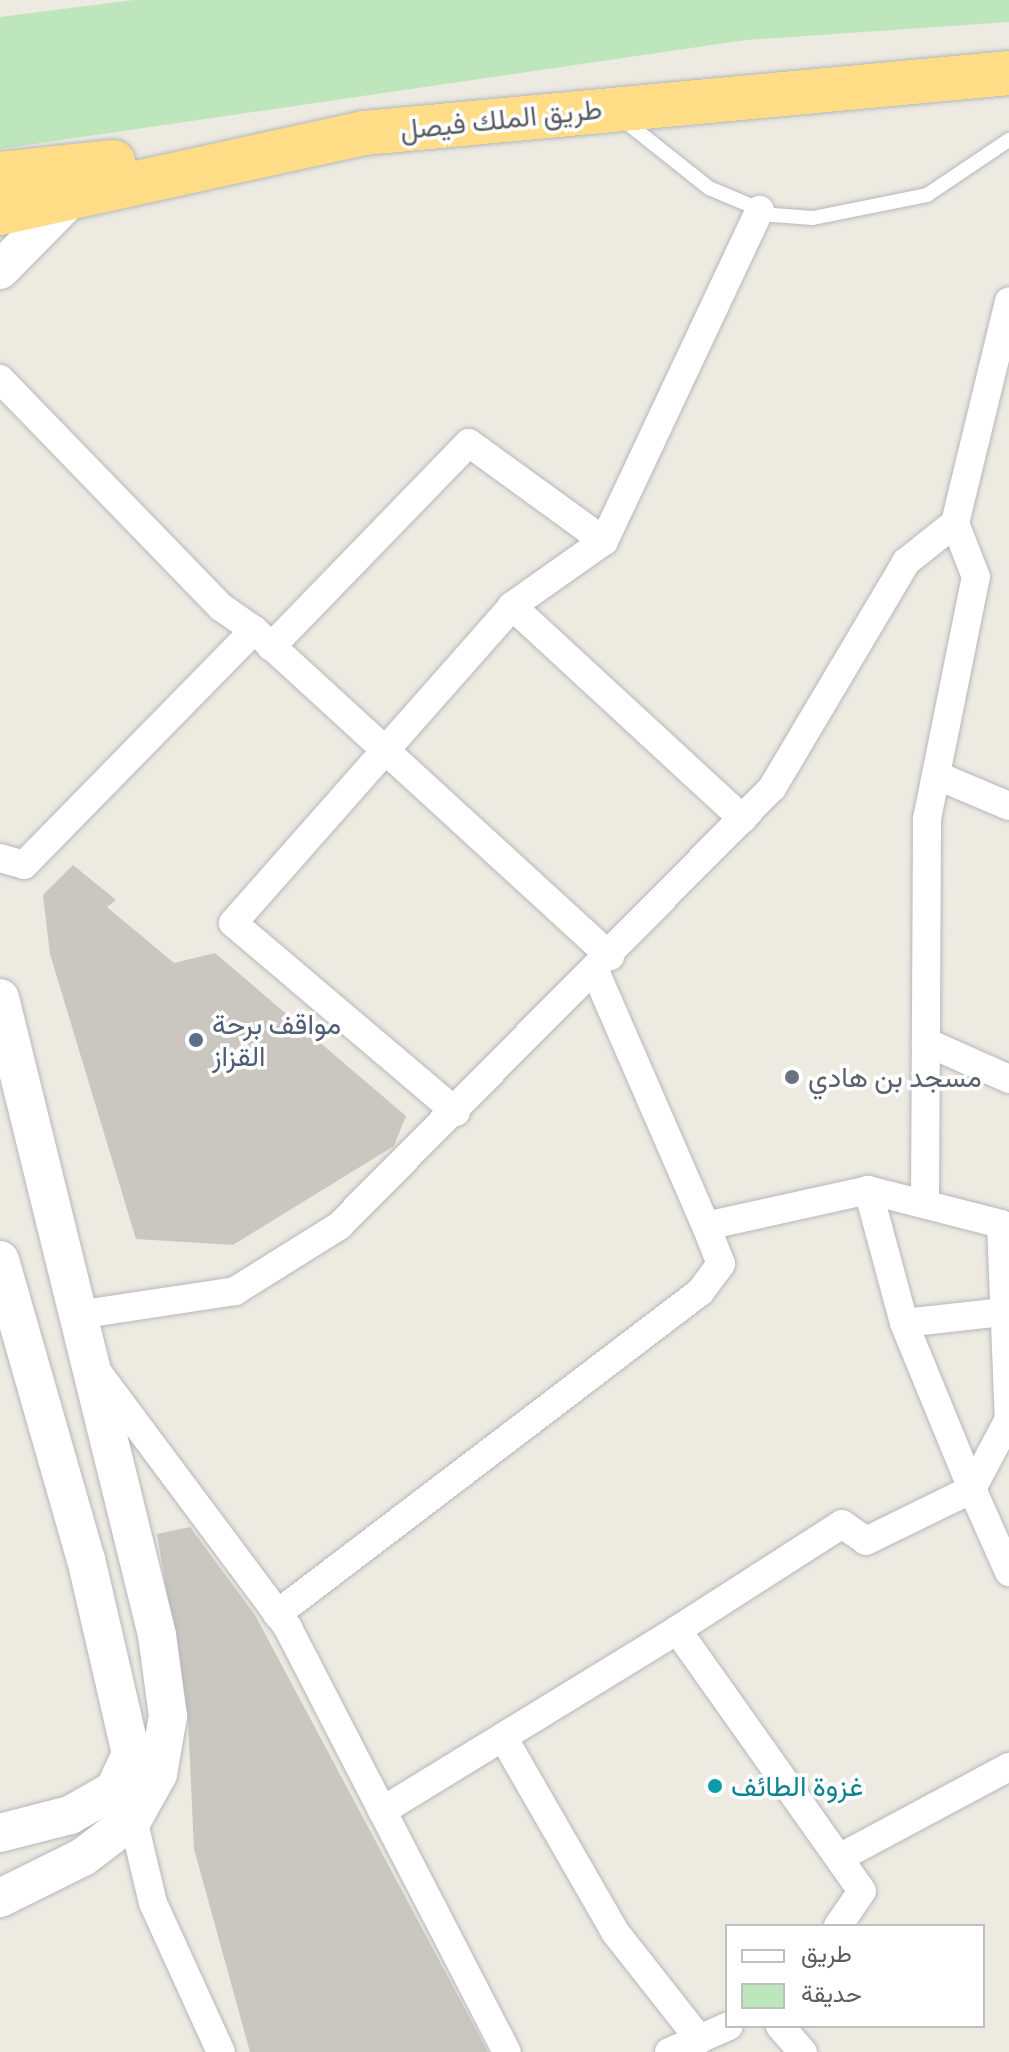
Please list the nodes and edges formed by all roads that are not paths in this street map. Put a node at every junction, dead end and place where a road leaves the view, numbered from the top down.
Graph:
1 (1009, 73) edge
2 (608, 107) junction
3 (365, 133) junction
4 (1009, 140) edge
5 (0, 174) edge
6 (74, 195) junction
7 (760, 210) junction
8 (0, 213) edge
9 (0, 270) edge
10 (1009, 301) edge
11 (0, 379) edge
12 (955, 523) junction
13 (604, 541) junction
14 (512, 606) junction
15 (262, 639) junction
16 (382, 753) junction
17 (936, 775) junction
18 (1009, 806) edge
19 (743, 819) junction
20 (0, 858) edge
21 (602, 963) junction
22 (0, 998) edge
23 (926, 1042) junction
24 (1009, 1079) edge
25 (456, 1112) junction
26 (868, 1190) junction
27 (925, 1204) junction
28 (1005, 1215) edge
29 (706, 1226) junction
30 (0, 1260) edge
31 (1004, 1312) junction
32 (77, 1315) junction
33 (904, 1323) junction
34 (85, 1356) junction
35 (972, 1489) junction
36 (1009, 1572) edge
37 (277, 1614) junction
38 (677, 1630) junction
39 (503, 1737) junction
40 (1009, 1767) edge
41 (382, 1811) junction
42 (133, 1819) junction
43 (0, 1833) edge
44 (839, 1858) junction
45 (0, 1898) edge
46 (839, 1924) edge
47 (725, 2028) edge
48 (782, 2028) edge
49 (700, 2040) junction
50 (221, 2052) edge
51 (507, 2052) edge
52 (669, 2052) edge
53 (803, 2052) edge

1 - 2 highway, طريق الملك فيصل
2 - 3 highway, طريق الملك فيصل
2 - 7 lane
3 - 5 highway
3 - 6 highway, طريق الملك فيصل
4 - 7 lane
6 - 8 highway, طريق الملك فيصل
6 - 9 street
7 - 13 street
10 - 12 street
11 - 15 street
12 - 17 street
12 - 19 street
13 - 14 street
13 - 15 street
14 - 16 street
14 - 19 street
15 - 16 street
15 - 20 street
16 - 21 street
16 - 25 street
17 - 18 street
17 - 23 street
19 - 21 street
21 - 25 street
21 - 29 street
22 - 32 street
23 - 24 street
23 - 27 street
25 - 32 street
26 - 27 street
26 - 29 street
26 - 33 street
27 - 28 street
28 - 31 street
29 - 37 street
30 - 43 street
31 - 33 street
31 - 35 street
32 - 34 street
33 - 35 street
34 - 37 street
34 - 42 street
35 - 36 street
35 - 38 street
37 - 41 street
38 - 39 street
38 - 44 street
39 - 41 street
39 - 49 street
40 - 44 street
41 - 51 street
42 - 45 street
42 - 50 street
44 - 46 street
47 - 49 street
48 - 53 street
49 - 52 street

